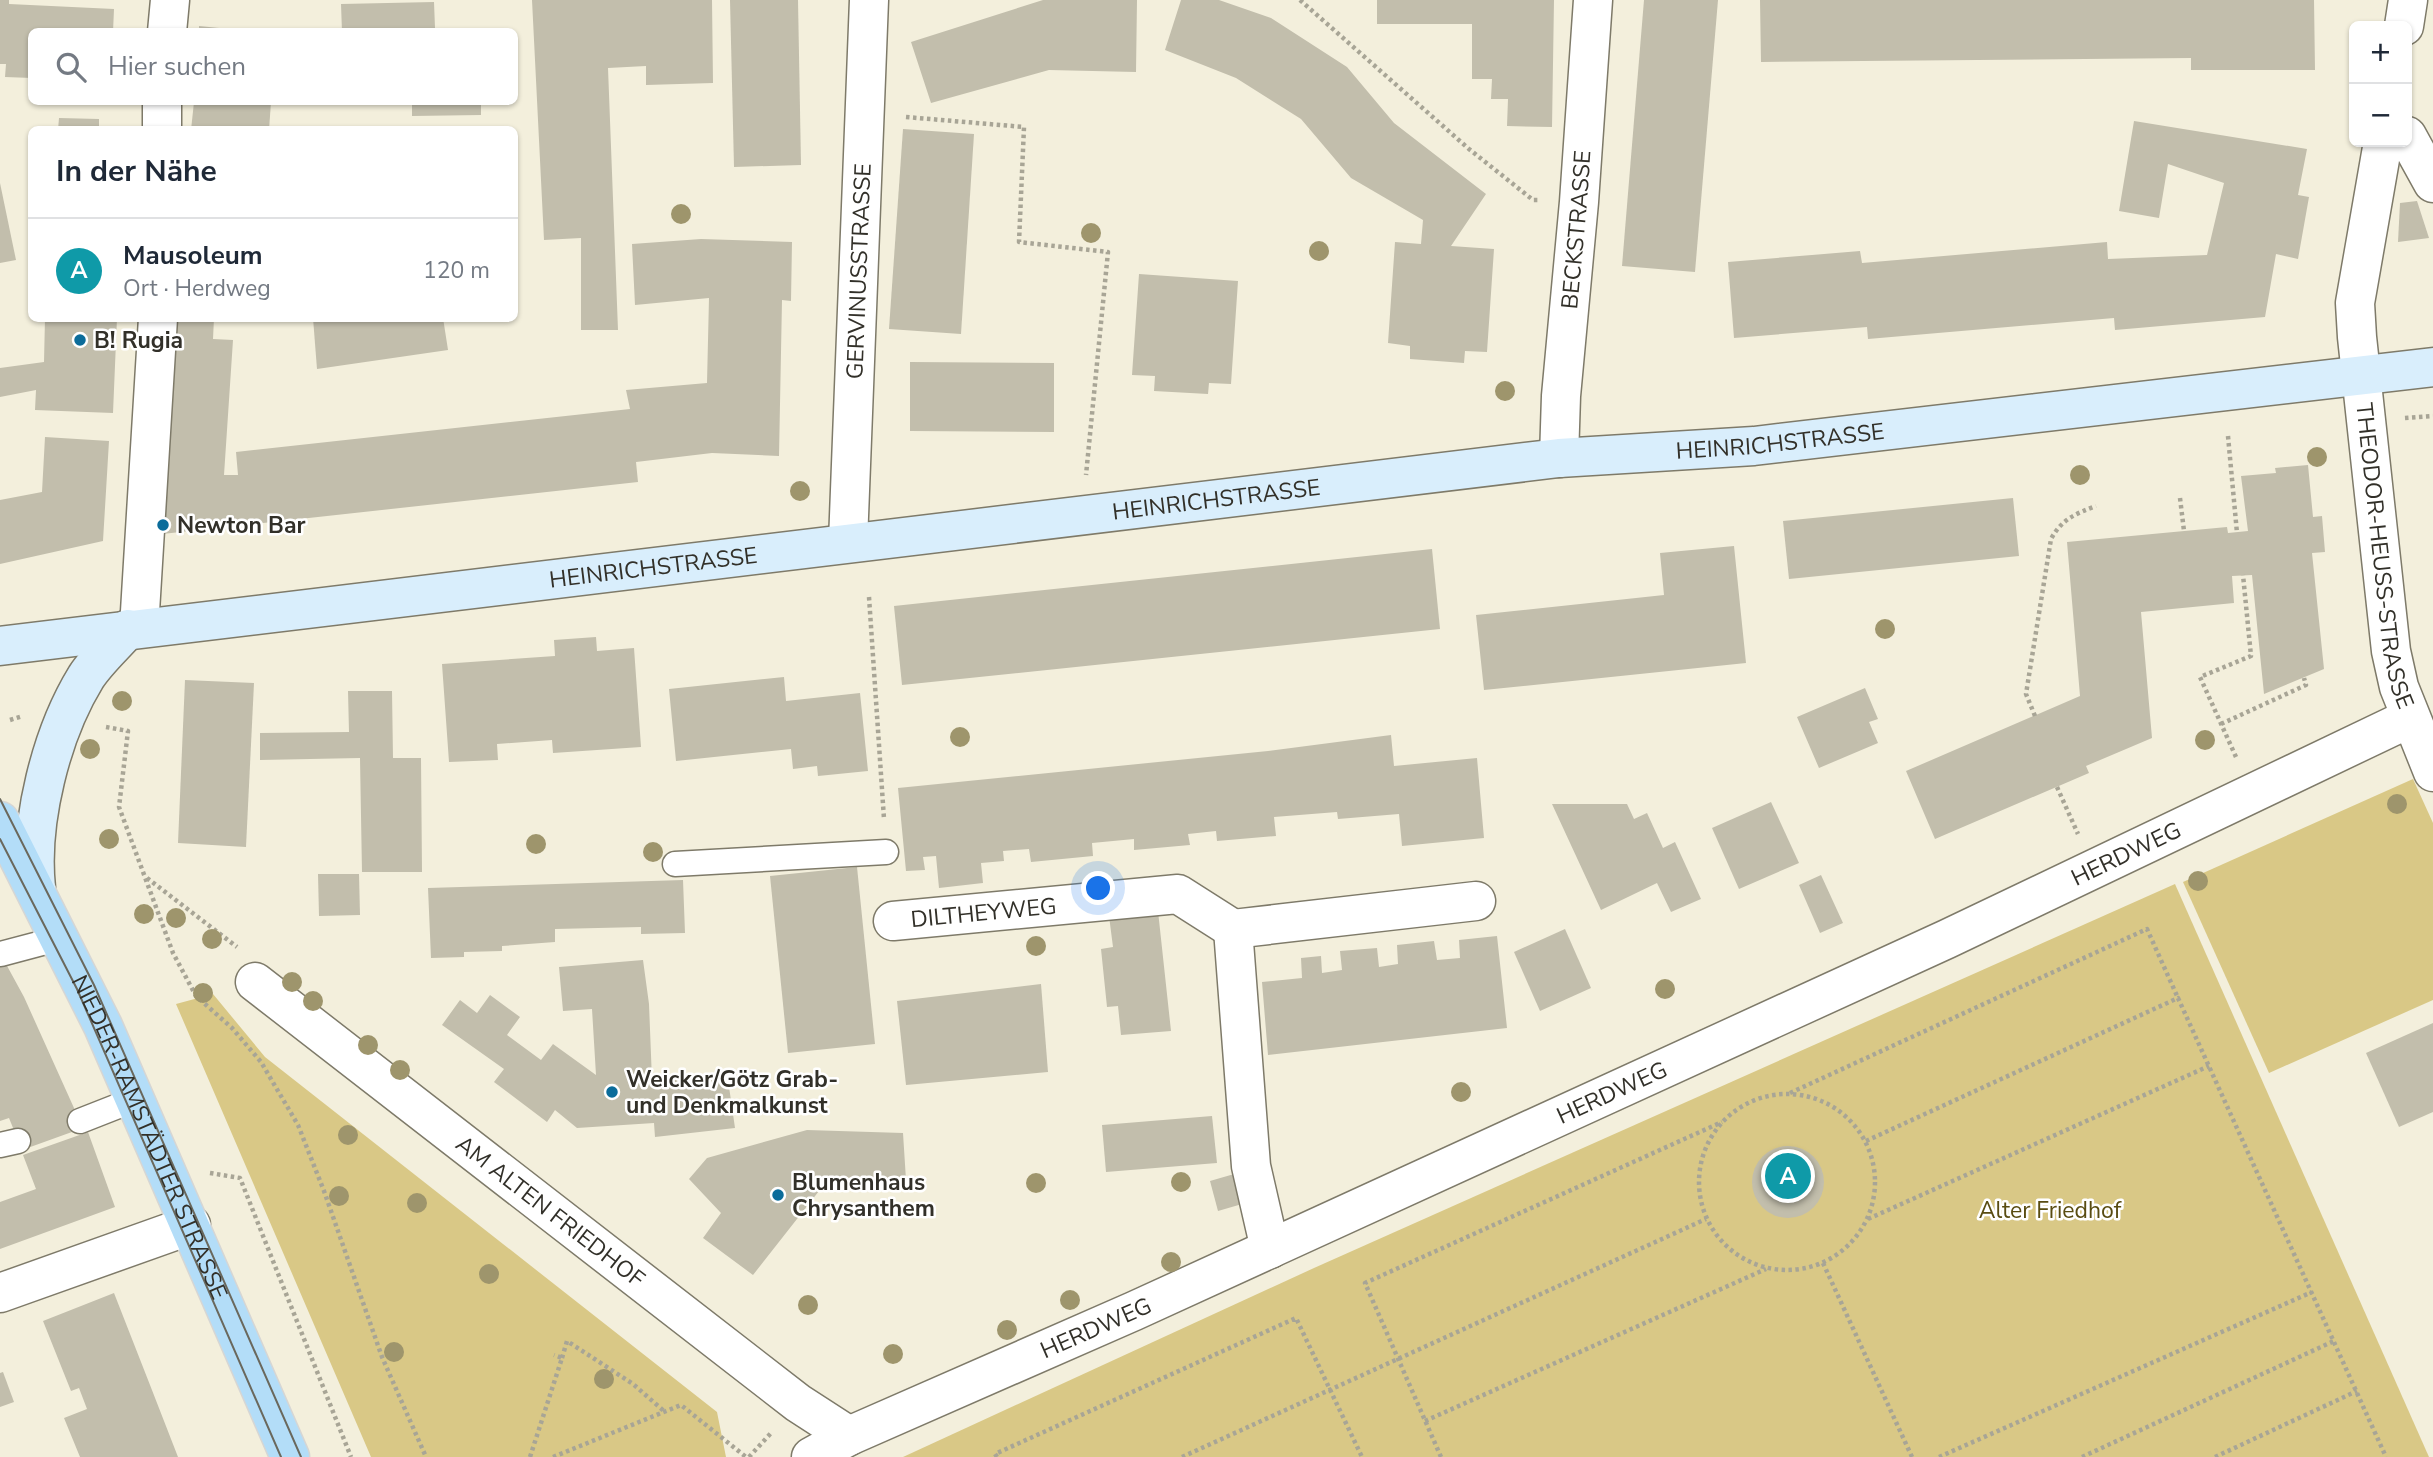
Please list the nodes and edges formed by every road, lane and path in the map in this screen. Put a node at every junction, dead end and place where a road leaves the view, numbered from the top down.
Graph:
1 (170, 0) edge
2 (869, 0) edge
3 (1300, 0) edge
4 (1593, 0) edge
5 (2408, 0) edge
6 (2405, 21) edge
7 (167, 28) edge
8 (162, 105) edge
9 (864, 114) junction
10 (162, 126) edge
11 (2412, 145) edge
12 (2382, 147) edge
13 (2433, 183) edge
14 (1579, 202) junction
15 (158, 322) edge
16 (2433, 368) edge
17 (2361, 376) junction
18 (2433, 416) edge
19 (2398, 418) dead end
20 (2228, 436) dead end
21 (1559, 458) junction
22 (1086, 475) dead end
23 (2180, 498) dead end
24 (2096, 506) dead end
25 (2184, 531) dead end
26 (2237, 533) dead end
27 (848, 542) junction
28 (2243, 575) dead end
29 (869, 597) dead end
30 (134, 628) junction
31 (0, 646) edge
32 (2304, 678) dead end
33 (2035, 716) dead end
34 (2410, 718) junction
35 (104, 726) dead end
36 (881, 760) dead end
37 (2433, 772) edge
38 (2057, 787) dead end
39 (0, 821) edge
40 (886, 852) dead end
41 (675, 864) dead end
42 (2093, 868) junction
43 (145, 877) junction
44 (36, 888) junction
45 (1476, 901) dead end
46 (893, 920) dead end
47 (1233, 929) junction
48 (61, 938) junction
49 (1, 954) edge
50 (255, 982) joint
51 (2178, 998) junction
52 (2209, 1066) junction
53 (1789, 1094) junction
54 (136, 1099) junction
55 (80, 1121) dead end
56 (1722, 1122) junction
57 (1866, 1141) junction
58 (166, 1167) junction
59 (1706, 1219) junction
60 (1867, 1220) junction
61 (191, 1224) junction
62 (1270, 1249) junction
63 (1824, 1263) junction
64 (1767, 1269) junction
65 (2312, 1292) junction
66 (0, 1293) edge
67 (2334, 1341) junction
68 (554, 1354) dead end
69 (562, 1358) junction
70 (1397, 1361) junction
71 (1331, 1391) junction
72 (2357, 1391) junction
73 (664, 1412) junction
74 (1425, 1420) junction
75 (849, 1436) junction
76 (290, 1457) edge
77 (351, 1457) edge
78 (426, 1457) edge
79 (530, 1457) edge
80 (553, 1457) edge
81 (746, 1457) edge
82 (811, 1457) edge
83 (997, 1457) edge
84 (1182, 1457) edge
85 (1362, 1457) edge
86 (1441, 1457) edge
87 (1912, 1457) edge
88 (1939, 1457) edge
89 (2082, 1457) edge
90 (2215, 1457) edge
91 (2386, 1457) edge

1 - 7 street
2 - 9 street, GERVINUSSTRASSE
3 - 14 path
4 - 14 street, BECKSTRASSE
5 - 6 street
8 - 10 street
9 - 22 path
9 - 27 street, GERVINUSSTRASSE
11 - 13 street
12 - 17 street, THEODOR-HEUSS-STRASSE
14 - 21 street, BECKSTRASSE
15 - 30 street
16 - 17 main road, HEINRICHSTRASSE
17 - 21 main road, HEINRICHSTRASSE
17 - 34 street, THEODOR-HEUSS-STRASSE
18 - 19 path
20 - 26 path
21 - 27 main road, HEINRICHSTRASSE
23 - 25 path
24 - 33 path
27 - 30 main road, HEINRICHSTRASSE
28 - 32 path
29 - 36 path
30 - 31 main road, HEINRICHSTRASSE
30 - 44 main road
34 - 37 street, THEODOR-HEUSS-STRASSE
34 - 42 street, HERDWEG
35 - 43 path
38 - 42 path
39 - 44 main road, NIEDER-RAMSTÄDTER STRASSE
40 - 41 lane
42 - 62 street, HERDWEG
43 - 50 path
43 - 78 path
44 - 48 main road, NIEDER-RAMSTÄDTER STRASSE
45 - 47 street
46 - 47 street, DILTHEYWEG
47 - 62 street
48 - 49 lane
48 - 54 main road, NIEDER-RAMSTÄDTER STRASSE
50 - 75 street, AM ALTEN FRIEDHOF
51 - 52 path
51 - 53 path
51 - 57 path
52 - 60 path
52 - 65 path
53 - 56 path
53 - 57 path
54 - 55 lane
54 - 58 main road, NIEDER-RAMSTÄDTER STRASSE
56 - 59 path
56 - 70 path
57 - 60 path
58 - 61 main road, NIEDER-RAMSTÄDTER STRASSE
58 - 77 path
59 - 64 path
59 - 70 path
60 - 63 path
61 - 66 street
61 - 76 main road, NIEDER-RAMSTÄDTER STRASSE
62 - 75 street, HERDWEG
63 - 64 path
63 - 87 path
64 - 74 path
65 - 67 path
65 - 88 path
67 - 72 path
67 - 89 path
68 - 69 path
69 - 73 path
69 - 79 path
70 - 71 path
70 - 74 path
71 - 83 path
71 - 84 path
71 - 85 path
72 - 90 path
72 - 91 path
73 - 80 path
73 - 81 path
74 - 86 path
75 - 82 street, HERDWEG

